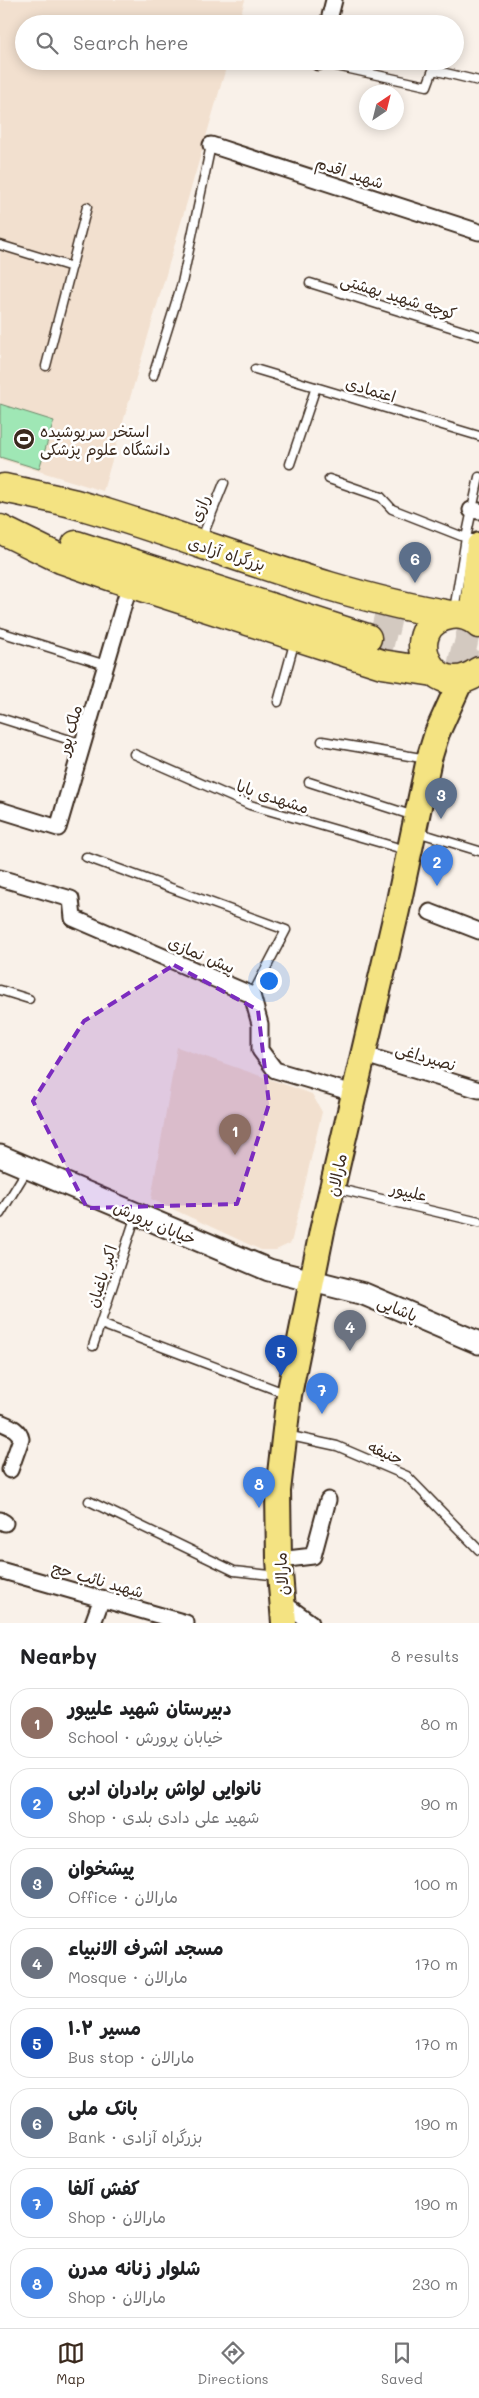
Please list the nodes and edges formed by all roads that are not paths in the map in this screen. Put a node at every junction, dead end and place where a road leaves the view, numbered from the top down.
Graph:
1 (334, 0) edge
2 (330, 15) edge
3 (354, 70) edge
4 (433, 70) edge
5 (433, 70) edge
6 (479, 81) edge
7 (211, 145) joint
8 (87, 207) dead end
9 (479, 232) edge
10 (0, 245) edge
11 (72, 267) junction
12 (310, 283) dead end
13 (479, 336) edge
14 (46, 366) dead end
15 (256, 369) dead end
16 (153, 376) dead end
17 (316, 387) junction
18 (479, 436) edge
19 (290, 464) dead end
20 (479, 477) edge
21 (329, 480) dead end
22 (224, 483) dead end
23 (2, 487) edge
24 (475, 511) edge
25 (0, 524) edge
26 (0, 528) edge
27 (479, 540) edge
28 (199, 544) junction
29 (476, 547) edge
30 (130, 583) junction
31 (411, 608) junction
32 (468, 619) edge
33 (0, 632) edge
34 (295, 638) junction
35 (106, 665) junction
36 (400, 667) junction
37 (459, 677) edge
38 (278, 702) dead end
39 (0, 718) edge
40 (322, 741) dead end
41 (83, 744) junction
42 (134, 754) dead end
43 (429, 759) junction
44 (309, 782) dead end
45 (0, 810) edge
46 (412, 833) junction
47 (479, 851) edge
48 (86, 857) dead end
49 (0, 878) edge
50 (430, 912) dead end
51 (479, 931) edge
52 (0, 990) edge
53 (252, 995) junction
54 (29, 999) dead end
55 (362, 1054) junction
56 (479, 1090) edge
57 (353, 1092) junction
58 (0, 1156) edge
59 (28, 1168) junction
60 (333, 1187) junction
61 (0, 1214) edge
62 (136, 1215) junction
63 (479, 1222) edge
64 (314, 1282) junction
65 (100, 1324) junction
66 (479, 1344) edge
67 (93, 1346) dead end
68 (289, 1395) junction
69 (7, 1425) edge
70 (284, 1435) junction
71 (10, 1470) dead end
72 (328, 1500) dead end
73 (89, 1501) dead end
74 (479, 1550) edge
75 (280, 1568) junction
76 (0, 1570) edge
77 (102, 1598) junction
78 (283, 1613) edge
79 (93, 1623) edge
80 (186, 1623) edge
81 (311, 1623) edge

1 - 2 street
3 - 5 lane
4 - 6 lane
7 - 9 street, شهید اقدم
7 - 16 lane
8 - 11 lane
10 - 11 lane
11 - 14 lane
12 - 13 lane, کوچه شهید بهشتی
15 - 17 lane, اعتمادی
17 - 18 lane, اعتمادی
17 - 19 lane
20 - 24 lane
21 - 29 lane
22 - 28 lane, رازی
23 - 25 highway, بزرگراه آزادی
23 - 28 highway, بزرگراه آزادی
24 - 29 lane
26 - 30 highway
27 - 29 lane
28 - 31 highway, بزرگراه آزادی
29 - 32 main road
30 - 34 highway
30 - 35 street, ملک پور
31 - 32 highway, بزرگراه آزادی
31 - 36 highway
32 - 37 highway
33 - 35 lane
34 - 36 highway
34 - 38 lane
35 - 41 street, ملک پور
36 - 37 highway
37 - 43 main road, مارالان
39 - 41 lane
40 - 43 lane
41 - 45 street, ملک پور
42 - 46 lane, مشهدی بابا
43 - 46 main road, مارالان
44 - 46 lane
46 - 47 lane
46 - 55 main road, مارالان
48 - 53 lane
49 - 53 street, پیش نمازی
50 - 51 street
52 - 54 lane
53 - 57 street
55 - 56 street, نصیرداغی
55 - 57 main road, مارالان
57 - 60 main road, مارالان
58 - 59 main road, خیابان پرورش
59 - 61 lane
59 - 62 main road, خیابان پرورش
60 - 63 lane, علیپور
60 - 64 main road, مارالان
62 - 64 main road, خیابان پرورش
62 - 65 lane, اکبر باغبان
64 - 66 main road, پاشایی
64 - 68 main road, مارالان
65 - 67 lane, اکبر باغبان
65 - 68 lane
68 - 70 main road, مارالان
69 - 71 street
70 - 74 lane, حنیفه
70 - 75 main road, مارالان
72 - 75 street
73 - 75 lane
75 - 78 main road, مارالان
76 - 77 street, شهید نائب حج
77 - 79 street
77 - 80 street, شهید نائب حج
78 - 81 street

